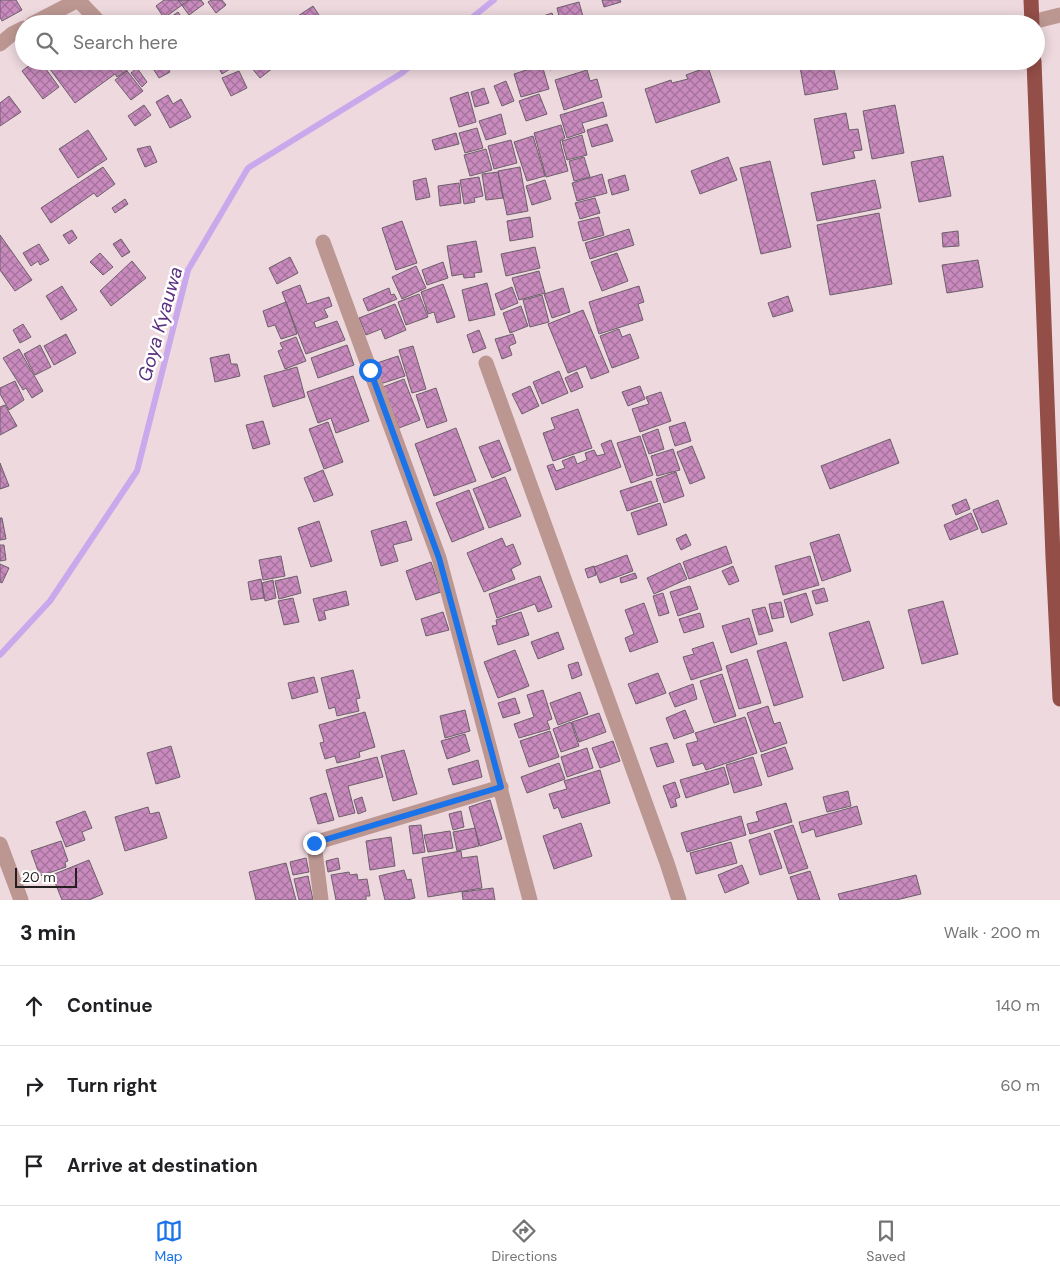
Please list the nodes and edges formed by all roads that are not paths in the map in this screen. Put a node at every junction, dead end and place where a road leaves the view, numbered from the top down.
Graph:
1 (78, 0) edge
2 (1031, 0) edge
3 (49, 15) edge
4 (92, 15) edge
5 (1032, 15) edge
6 (1060, 15) edge
7 (1045, 19) edge
8 (15, 32) edge
9 (0, 44) edge
10 (1034, 70) edge
11 (323, 242) dead end
12 (486, 362) dead end
13 (1060, 698) edge
14 (501, 787) junction
15 (0, 844) edge
16 (20, 900) edge
17 (321, 900) edge
18 (530, 900) edge
19 (679, 900) edge

1 - 3 street
1 - 4 street
2 - 5 highway
6 - 7 street
8 - 9 street
10 - 13 highway
11 - 14 street
12 - 19 street
14 - 17 street
14 - 18 street
15 - 16 street

